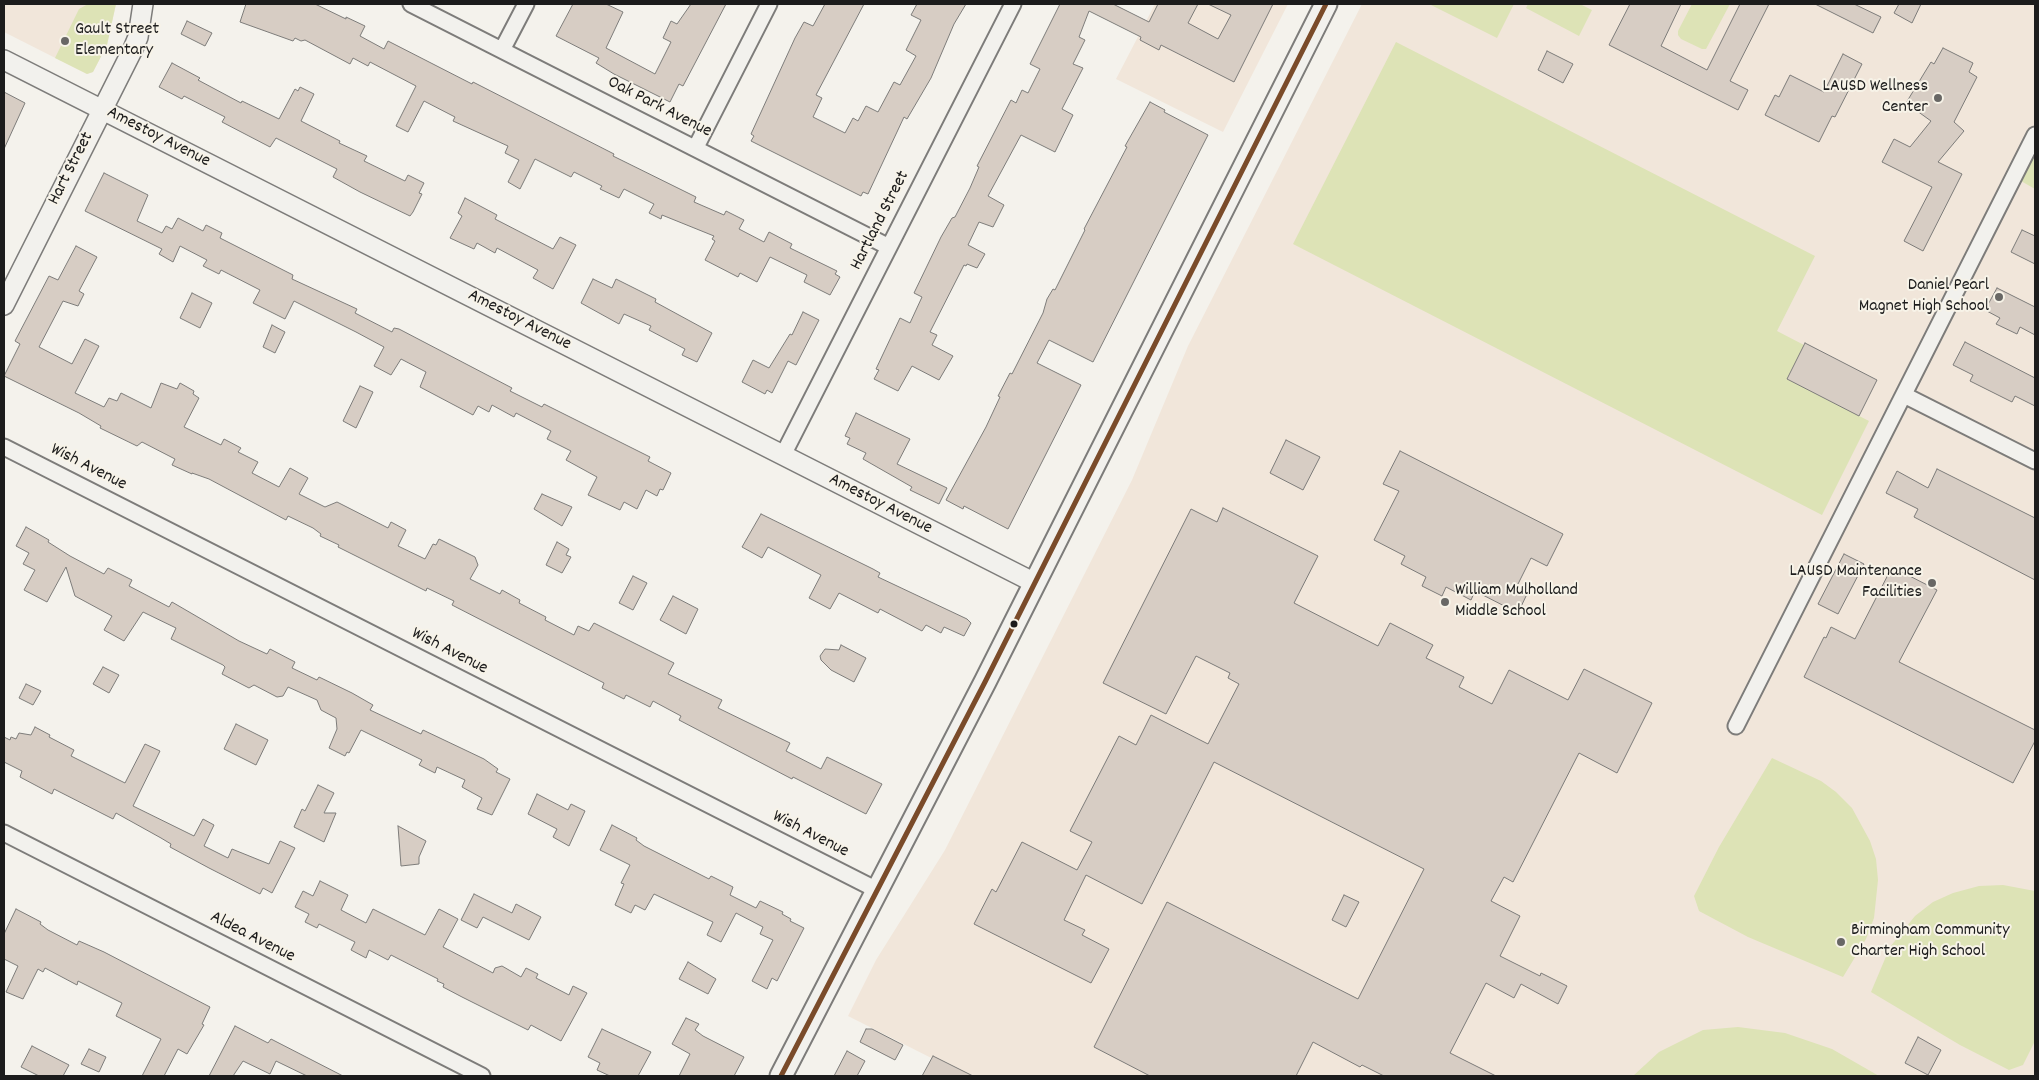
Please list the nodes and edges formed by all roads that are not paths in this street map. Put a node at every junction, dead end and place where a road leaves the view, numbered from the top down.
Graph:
1 (143, 4) edge
2 (411, 4) edge
3 (526, 4) edge
4 (768, 4) edge
5 (1013, 4) edge
6 (1326, 4) edge
7 (502, 50) junction
8 (4, 60) edge
9 (102, 110) junction
10 (2035, 135) edge
11 (696, 147) junction
12 (889, 247) junction
13 (4, 305) edge
14 (1904, 395) junction
15 (4, 447) edge
16 (783, 455) junction
17 (2035, 461) edge
18 (1035, 583) junction
19 (1736, 726) dead end
20 (4, 833) edge
21 (877, 890) junction
22 (482, 1076) edge
23 (781, 1076) edge

1 - 9 street, Hart Street
2 - 7 street, Oak Park Avenue
3 - 7 street
4 - 11 street
5 - 12 street, Hartland Street
6 - 18 main road
7 - 11 street, Oak Park Avenue
8 - 9 street, Amestoy Avenue
9 - 13 street, Hart Street
9 - 16 street, Amestoy Avenue
10 - 14 street
11 - 12 street, Oak Park Avenue
12 - 16 street, Hartland Street
14 - 17 street
14 - 19 street
15 - 21 street, Wish Avenue
16 - 18 street, Amestoy Avenue
18 - 21 main road
20 - 22 street, Aldea Avenue
21 - 23 main road

